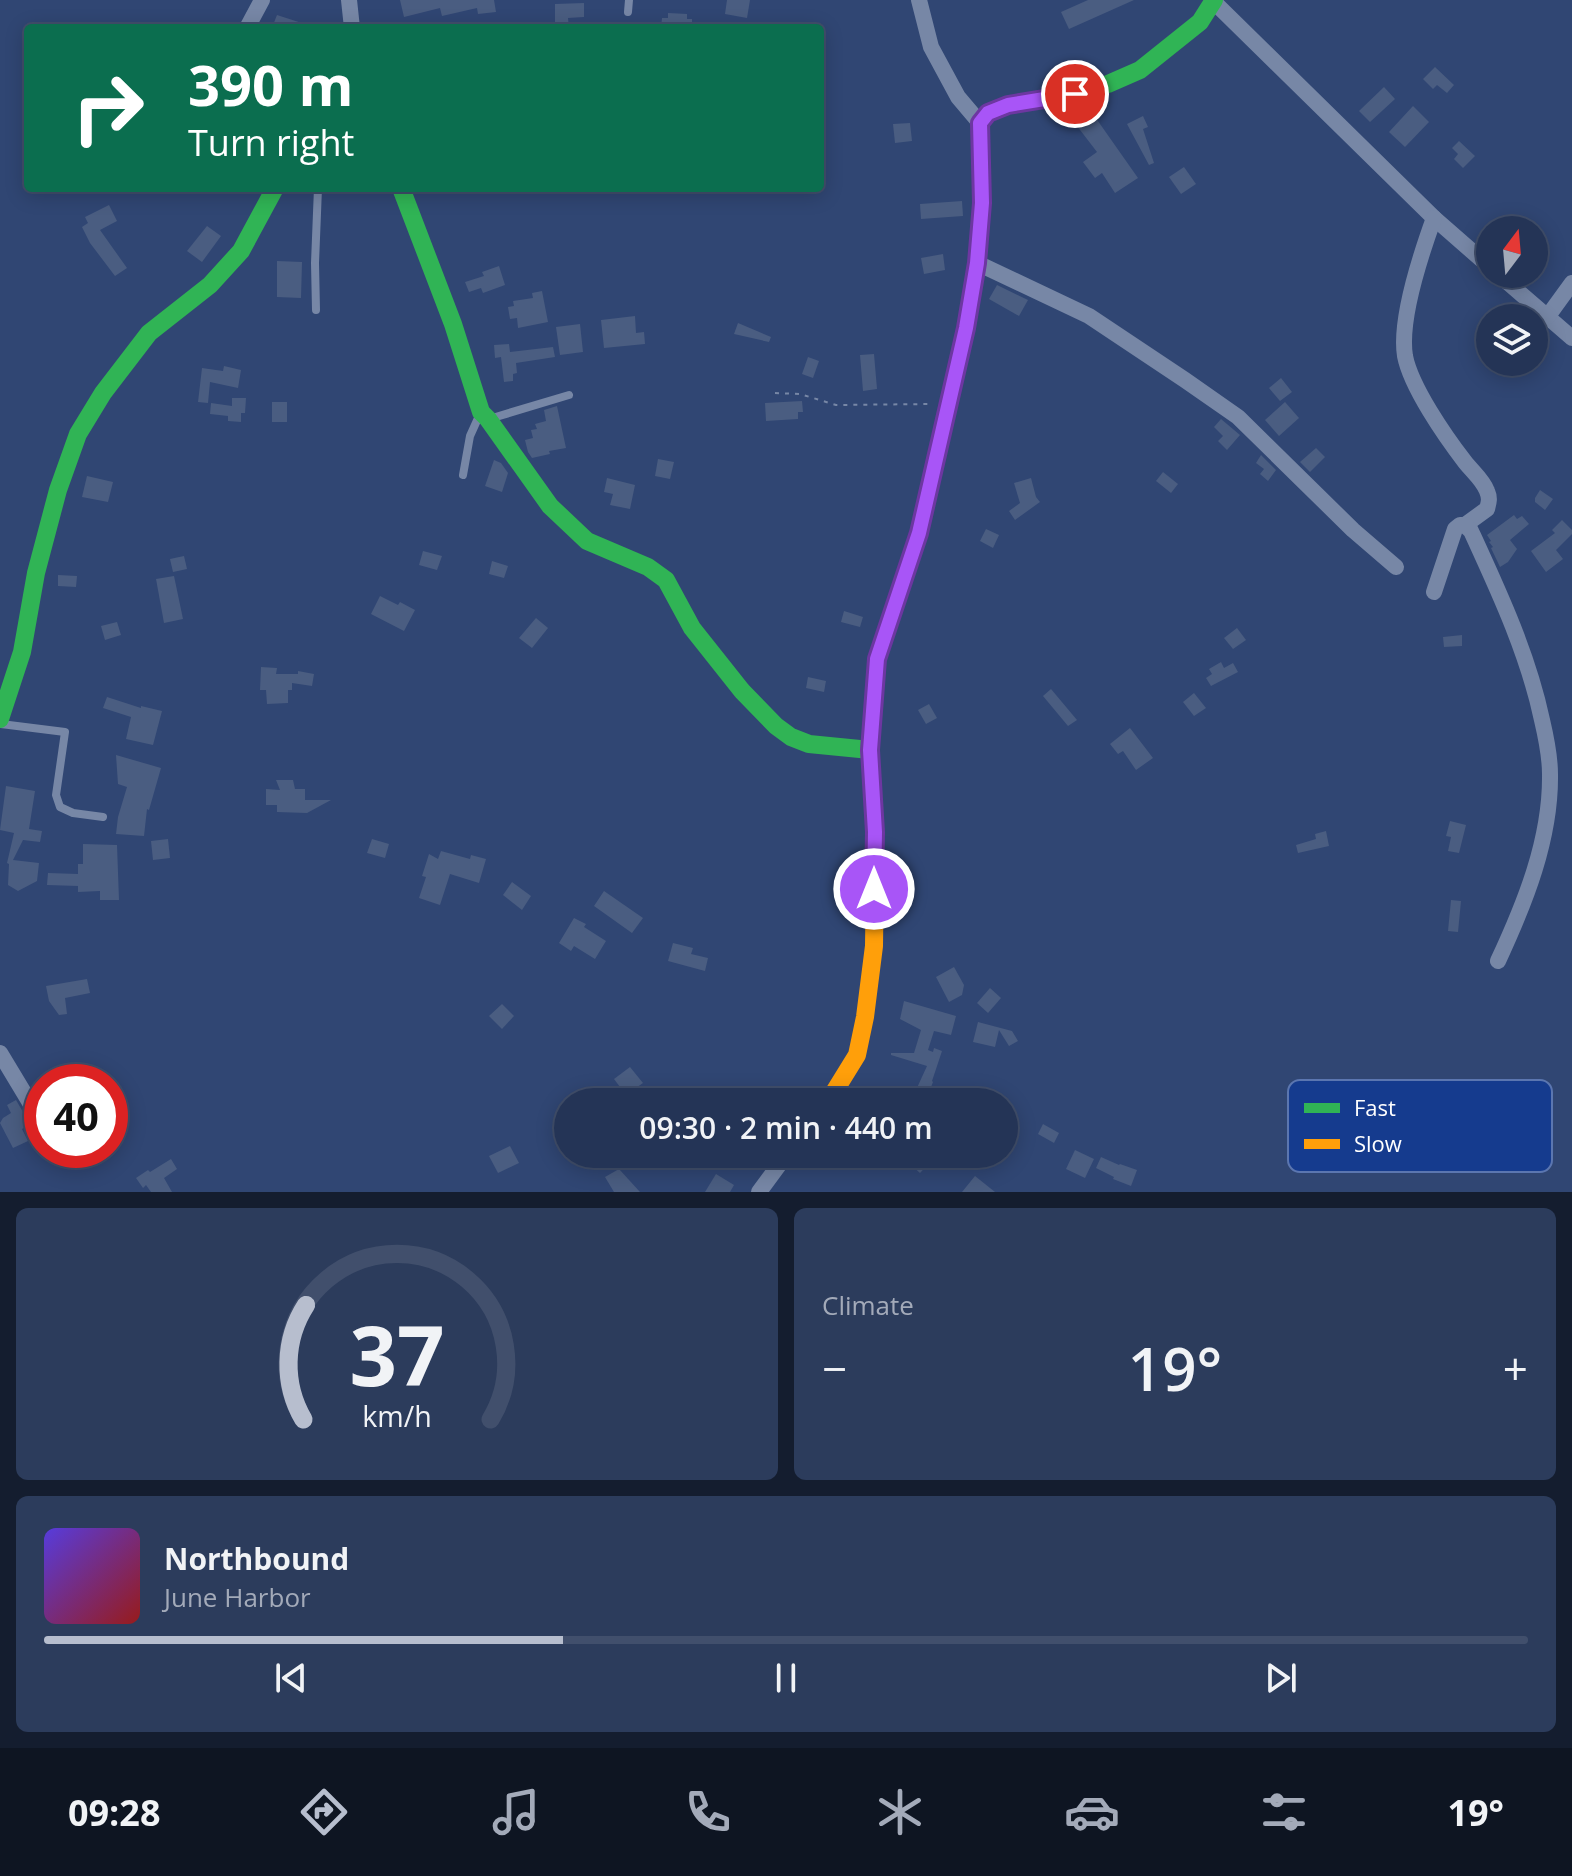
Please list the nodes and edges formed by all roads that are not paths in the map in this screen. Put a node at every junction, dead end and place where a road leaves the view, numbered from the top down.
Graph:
1 (262, 0) edge
2 (349, 0) edge
3 (629, 0) edge
4 (919, 0) edge
5 (1214, 1) edge
6 (628, 12) dead end
7 (249, 24) edge
8 (352, 24) edge
9 (980, 123) junction
10 (273, 192) edge
11 (318, 192) edge
12 (403, 192) edge
13 (1434, 218) junction
14 (1476, 255) edge
15 (977, 263) junction
16 (1572, 283) edge
17 (1515, 288) edge
18 (1534, 304) edge
19 (316, 310) dead end
20 (1548, 316) joint
21 (1572, 338) edge
22 (569, 395) dead end
23 (485, 415) junction
24 (463, 475) dead end
25 (1465, 525) junction
26 (1396, 567) dead end
27 (1434, 592) dead end
28 (0, 721) edge
29 (870, 750) junction
30 (103, 817) dead end
31 (1498, 961) dead end
32 (0, 1053) edge
33 (837, 1088) edge
34 (24, 1093) edge
35 (777, 1168) edge
36 (759, 1192) edge

1 - 7 street
2 - 8 street
3 - 6 lane
4 - 9 street
5 - 9 street
5 - 13 street
9 - 15 street
10 - 28 street
11 - 19 lane
12 - 23 street
13 - 14 street
13 - 25 street
15 - 26 street
15 - 29 street
16 - 20 street
17 - 18 street
20 - 21 street
22 - 23 lane
23 - 24 lane
23 - 29 street
25 - 27 street
25 - 31 street
28 - 30 lane
29 - 33 street
32 - 34 street
35 - 36 street

